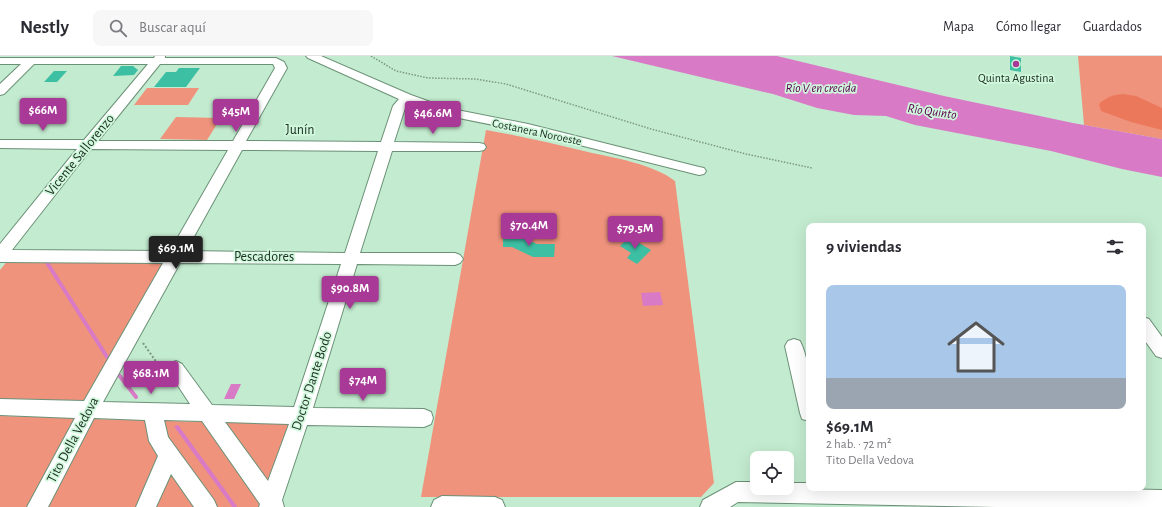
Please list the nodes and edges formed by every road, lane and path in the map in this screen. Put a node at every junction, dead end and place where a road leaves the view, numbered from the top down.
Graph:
1 (312, 56) edge
2 (371, 56) edge
3 (158, 59) edge
4 (0, 61) edge
5 (31, 61) junction
6 (0, 91) edge
7 (410, 99) junction
8 (0, 144) edge
9 (86, 146) junction
10 (236, 146) junction
11 (386, 147) junction
12 (479, 148) dead end
13 (812, 168) dead end
14 (699, 171) dead end
15 (0, 255) edge
16 (175, 257) junction
17 (351, 258) junction
18 (456, 259) dead end
19 (1146, 328) edge
20 (794, 346) dead end
21 (1162, 351) edge
22 (176, 369) dead end
23 (806, 400) edge
24 (0, 406) edge
25 (89, 410) junction
26 (152, 411) junction
27 (206, 412) junction
28 (301, 416) junction
29 (424, 418) dead end
30 (169, 455) junction
31 (827, 491) edge
32 (1070, 493) edge
33 (1162, 500) edge
34 (948, 501) edge
35 (271, 505) edge
36 (442, 506) edge
37 (37, 507) edge
38 (146, 507) edge
39 (207, 507) edge
40 (495, 507) edge
41 (710, 507) edge

1 - 7 street, Costanera Noroeste
2 - 13 path
3 - 5 street
3 - 9 street, Vicente Sallorenzo
3 - 10 street, Tito Della Vedova
4 - 5 street
5 - 6 street
7 - 11 street, Doctor Dante Bodo
7 - 14 street, Costanera Noroeste
8 - 9 street, Junín
9 - 10 street, Junín
9 - 15 street, Vicente Sallorenzo
10 - 11 street, Junín
10 - 16 street, Tito Della Vedova
11 - 12 street, Junín
11 - 17 street, Doctor Dante Bodo
15 - 16 street, Pescadores
16 - 17 street, Pescadores
16 - 25 street, Tito Della Vedova
17 - 18 street, Pescadores
17 - 28 street, Doctor Dante Bodo
19 - 21 street
20 - 23 street
22 - 27 street
24 - 25 street
25 - 26 street
25 - 37 street, Tito Della Vedova
26 - 27 street
26 - 30 street
27 - 28 street
27 - 35 street
28 - 29 street
28 - 35 street, Doctor Dante Bodo
30 - 38 street
30 - 39 street
31 - 34 street
31 - 41 street
32 - 33 street
32 - 34 street
36 - 40 street

